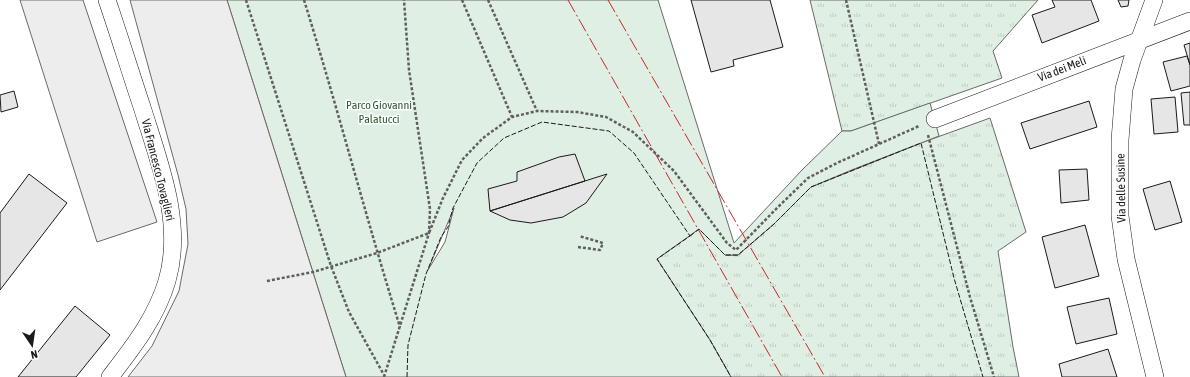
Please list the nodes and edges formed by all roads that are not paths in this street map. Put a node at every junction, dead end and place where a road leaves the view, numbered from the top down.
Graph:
1 (107, 0) edge
2 (1154, 0) edge
3 (1190, 21) edge
4 (1141, 39) junction
5 (930, 121) road end
6 (110, 377) edge
7 (1155, 377) edge

1 - 6 street, Via Francesco Tovaglieri
2 - 4 street, Via delle Susine
3 - 4 street, Via dei Meli
4 - 5 street, Via dei Meli
4 - 7 street, Via delle Susine

